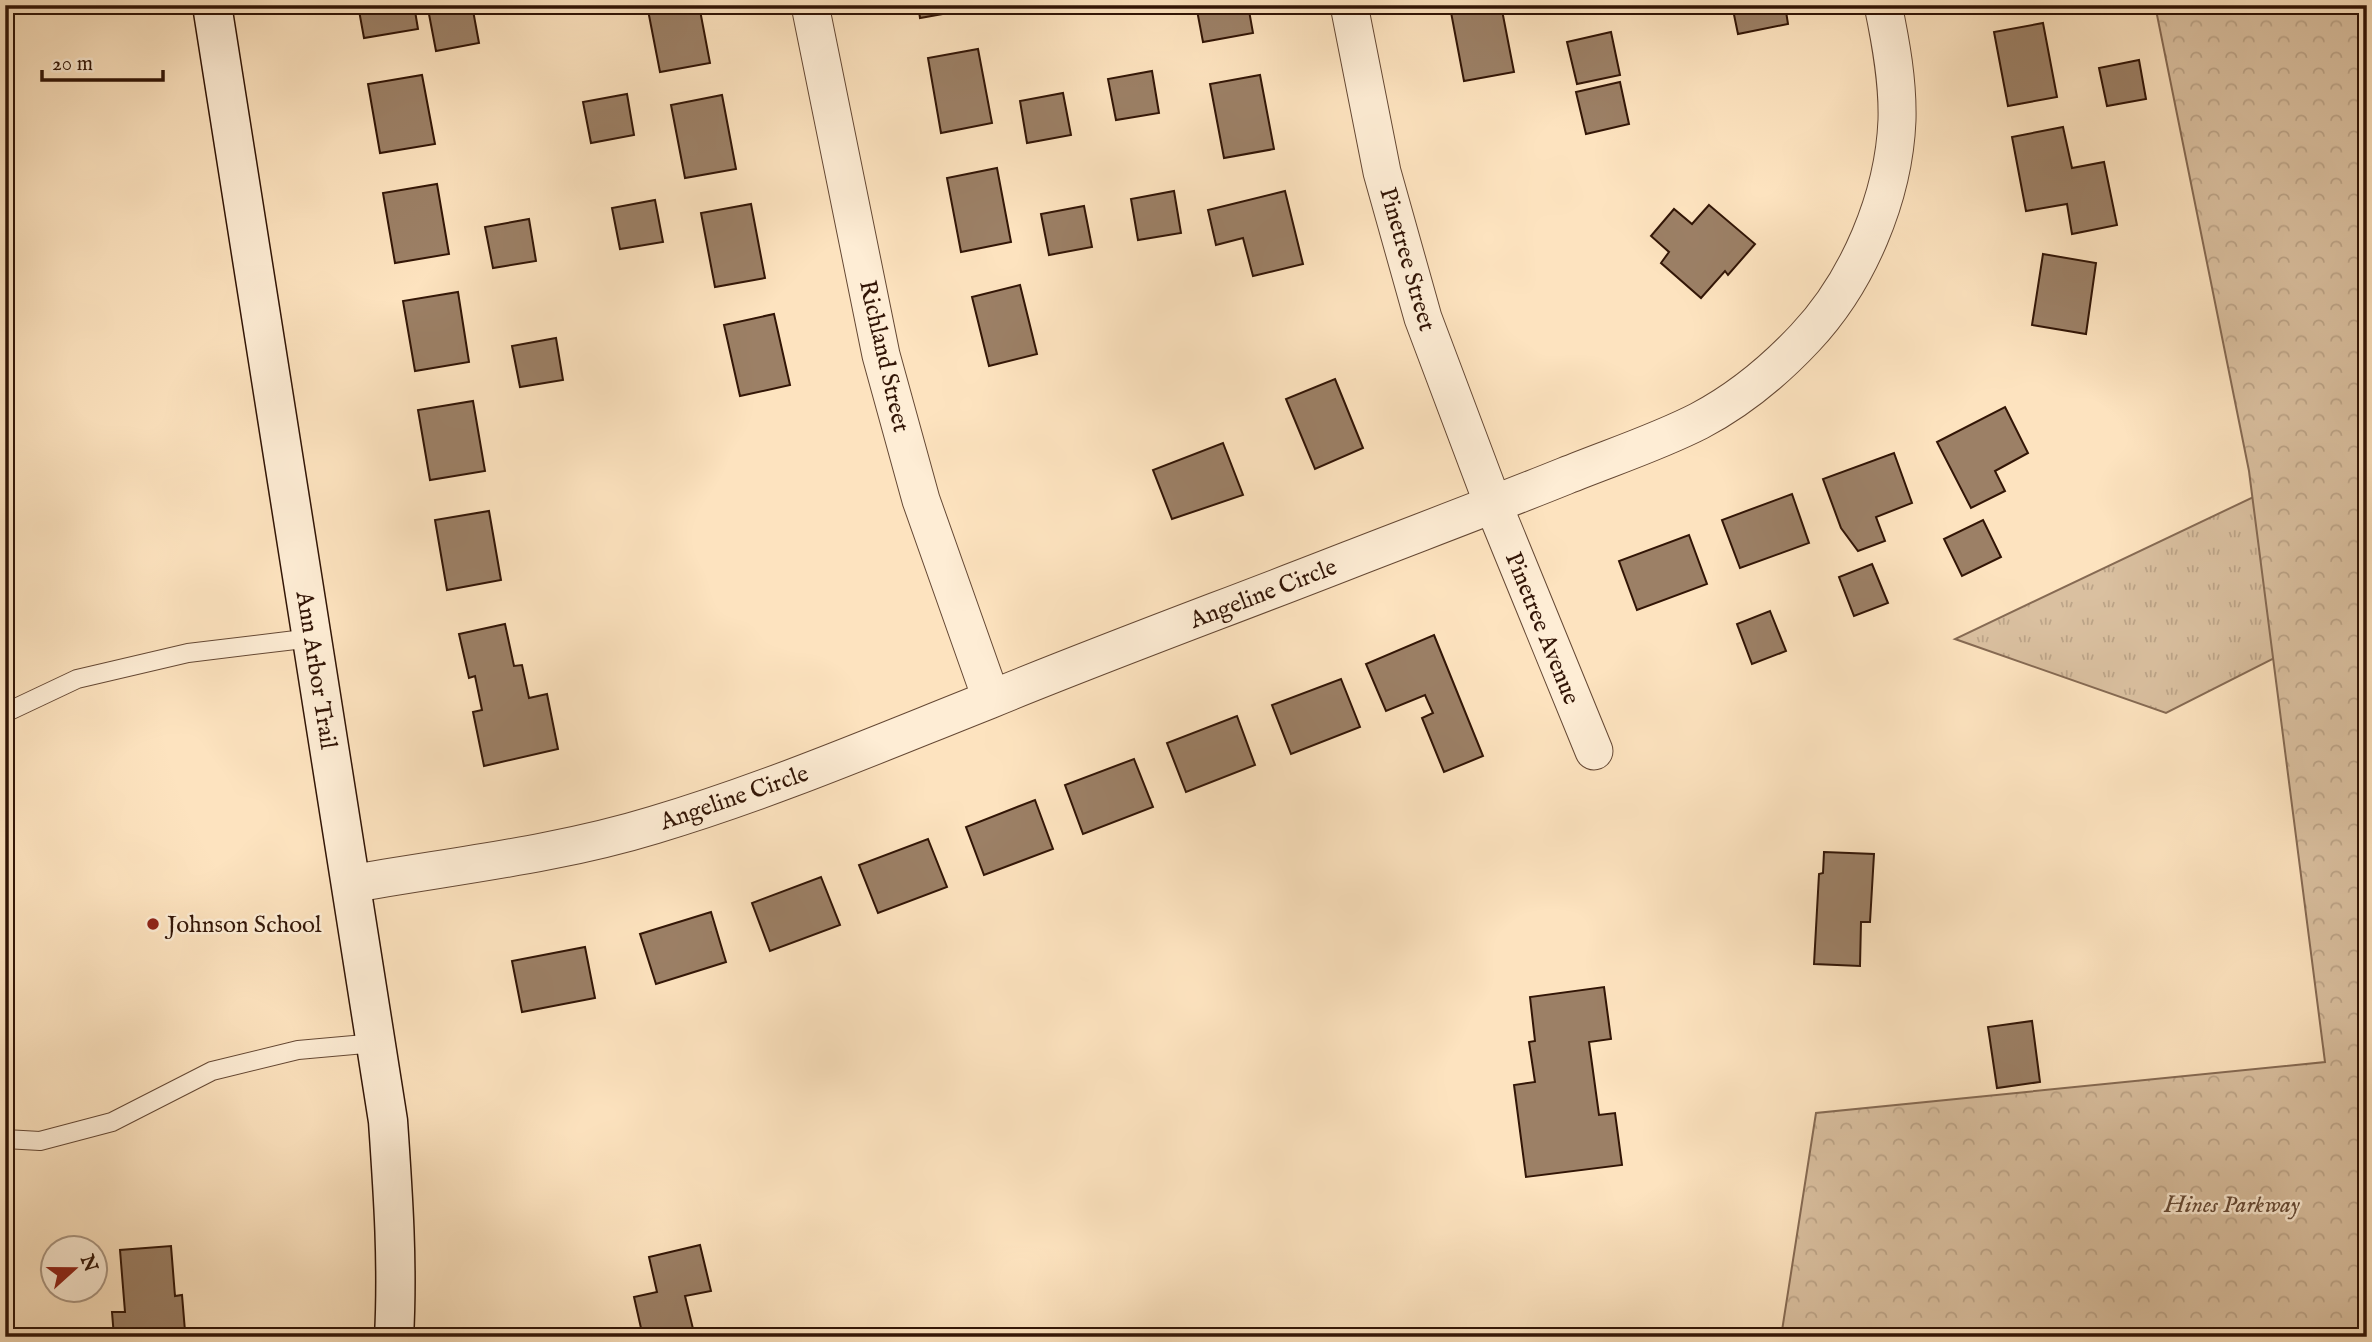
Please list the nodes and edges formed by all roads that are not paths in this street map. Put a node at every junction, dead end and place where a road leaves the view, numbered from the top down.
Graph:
1 (212, 5) edge
2 (810, 5) edge
3 (1349, 5) edge
4 (1883, 5) edge
5 (1493, 505) junction
6 (312, 638) junction
7 (992, 698) junction
8 (5, 713) edge
9 (1594, 751) dead end
10 (351, 884) junction
11 (376, 1043) junction
12 (5, 1139) edge
13 (394, 1337) edge

1 - 6 street, Ann Arbor Trail
2 - 7 street, Richland Street
3 - 5 street, Pinetree Street
4 - 5 street, Angeline Circle
5 - 7 street, Angeline Circle
5 - 9 street, Pinetree Avenue
6 - 8 lane
6 - 10 street, Ann Arbor Trail
7 - 10 street, Angeline Circle
10 - 11 street, Ann Arbor Trail
11 - 12 lane
11 - 13 street, Ann Arbor Trail

